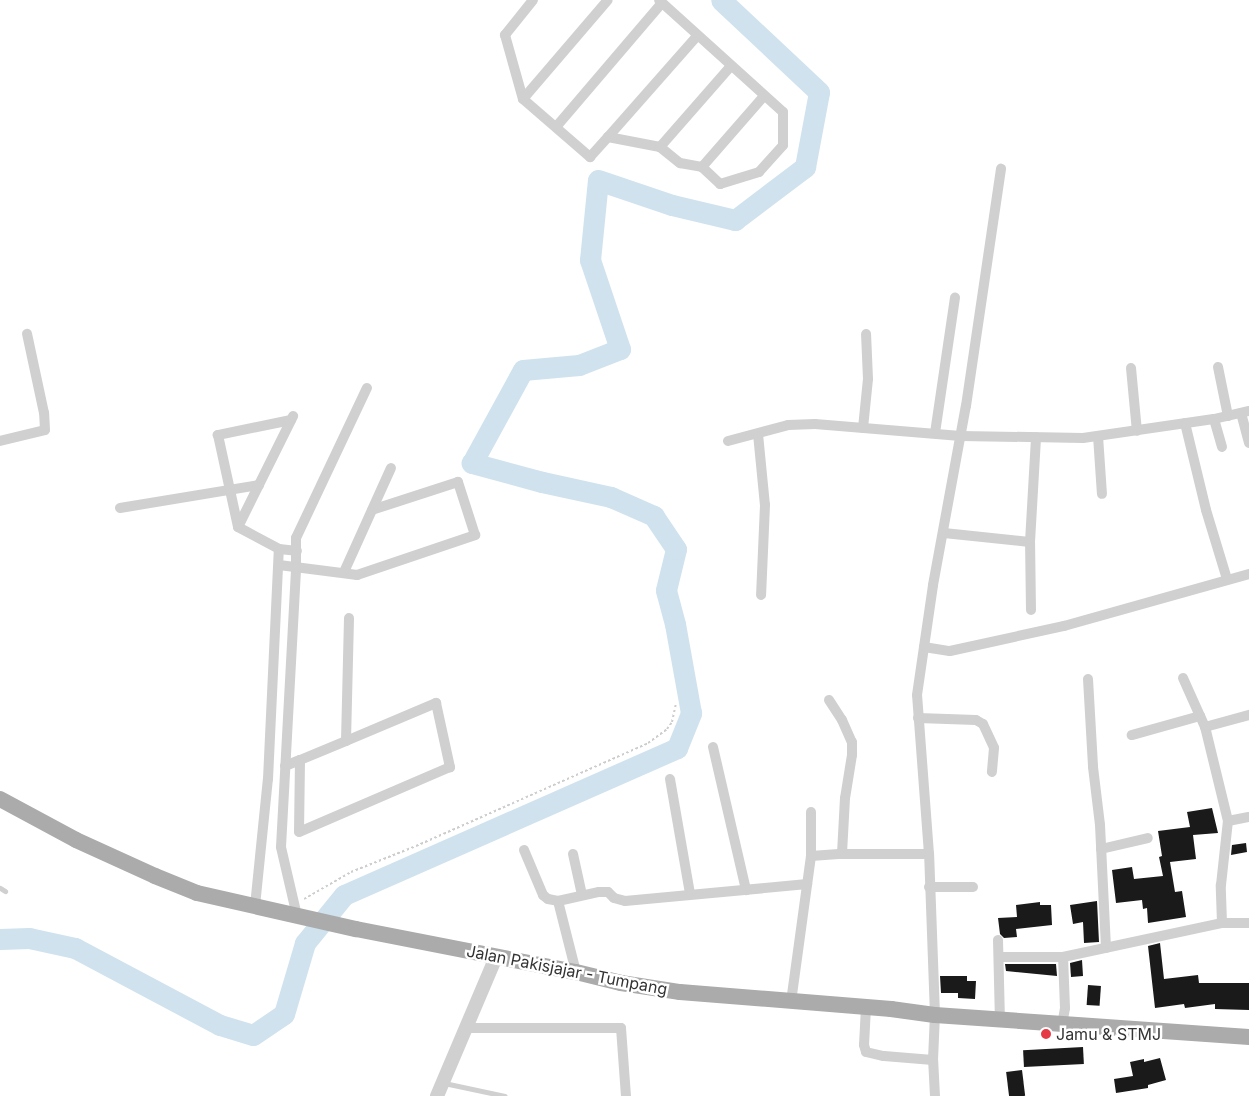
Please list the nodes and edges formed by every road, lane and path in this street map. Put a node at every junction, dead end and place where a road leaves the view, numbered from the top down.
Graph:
1 (533, 0) edge
2 (608, 0) edge
3 (660, 2) edge
4 (697, 36) junction
5 (731, 66) junction
6 (764, 96) junction
7 (523, 99) junction
8 (556, 128) junction
9 (608, 137) junction
10 (660, 147) junction
11 (702, 166) junction
12 (1001, 169) dead end
13 (955, 297) dead end
14 (27, 334) dead end
15 (866, 334) dead end
16 (1218, 367) dead end
17 (1131, 368) dead end
18 (367, 388) dead end
19 (1245, 412) edge
20 (1228, 416) junction
21 (1214, 419) junction
22 (1185, 423) junction
23 (863, 428) junction
24 (1137, 432) junction
25 (934, 433) junction
26 (758, 434) junction
27 (961, 436) junction
28 (1098, 436) junction
29 (1036, 437) junction
30 (0, 441) edge
31 (728, 441) dead end
32 (1249, 443) edge
33 (1222, 446) dead end
34 (391, 468) dead end
35 (259, 485) junction
36 (230, 491) junction
37 (1102, 494) dead end
38 (120, 508) dead end
39 (372, 510) junction
40 (238, 527) junction
41 (944, 533) junction
42 (1030, 542) junction
43 (279, 549) junction
44 (297, 551) junction
45 (279, 565) junction
46 (296, 567) junction
47 (344, 572) junction
48 (1249, 574) edge
49 (1227, 579) junction
50 (761, 595) dead end
51 (1031, 610) dead end
52 (277, 615) junction
53 (294, 616) junction
54 (349, 618) dead end
55 (924, 647) junction
56 (1183, 678) dead end
57 (1088, 679) dead end
58 (829, 700) dead end
59 (273, 701) junction
60 (289, 702) junction
61 (676, 703) dead end
62 (1249, 715) edge
63 (1200, 716) junction
64 (918, 718) junction
65 (1205, 727) junction
66 (1132, 735) dead end
67 (346, 740) junction
68 (714, 746) dead end
69 (300, 760) junction
70 (285, 766) junction
71 (992, 772) dead end
72 (670, 779) dead end
73 (268, 780) junction
74 (284, 781) junction
75 (0, 799) edge
76 (811, 812) dead end
77 (1249, 817) edge
78 (1228, 821) junction
79 (1148, 838) dead end
80 (261, 846) junction
81 (281, 847) junction
82 (1101, 849) junction
83 (524, 850) dead end
84 (573, 854) dead end
85 (842, 854) junction
86 (929, 854) junction
87 (811, 856) junction
88 (807, 884) junction
89 (973, 886) dead end
90 (930, 887) junction
91 (746, 890) junction
92 (690, 894) junction
93 (582, 895) junction
94 (558, 901) junction
95 (255, 906) junction
96 (294, 915) junction
97 (1222, 923) junction
98 (1249, 923) edge
99 (998, 940) dead end
100 (1106, 948) junction
101 (496, 957) junction
102 (999, 957) junction
103 (1063, 957) junction
104 (576, 972) junction
105 (791, 1002) junction
106 (866, 1007) junction
107 (935, 1015) junction
108 (1000, 1020) junction
109 (1062, 1025) junction
110 (466, 1028) junction
111 (1249, 1037) edge
112 (933, 1060) junction
113 (444, 1082) junction
114 (437, 1096) edge
115 (505, 1096) edge
116 (626, 1096) edge
117 (935, 1096) edge

1 - 7 street
2 - 7 street
3 - 4 street
3 - 8 street
4 - 5 street
4 - 9 street
5 - 6 street
5 - 10 street
6 - 11 street
6 - 11 street
7 - 8 street
8 - 9 street
9 - 10 street
10 - 11 street
12 - 27 street
13 - 25 street
14 - 30 street
15 - 23 street
16 - 20 street
17 - 24 street
18 - 44 street
19 - 20 street
19 - 32 street
20 - 21 street
21 - 22 street
21 - 33 street
22 - 24 street
22 - 49 street
23 - 25 street
23 - 26 street
24 - 28 street
25 - 27 street
26 - 31 street
26 - 50 street
27 - 29 street
27 - 41 street
28 - 29 street
28 - 37 street
29 - 42 street
34 - 39 street
35 - 36 street
35 - 36 street
35 - 40 street
36 - 38 street
36 - 40 street
39 - 47 street
39 - 47 street
40 - 43 street
41 - 42 street
41 - 55 street
42 - 51 street
43 - 44 street
43 - 45 street
44 - 46 street
45 - 46 street
45 - 52 street
46 - 47 street
46 - 53 street
48 - 49 street
49 - 55 street
52 - 53 street
52 - 59 street
53 - 60 street
54 - 67 street
55 - 64 street
56 - 63 street
57 - 82 street
58 - 85 street
59 - 60 street
59 - 73 street
60 - 70 street
61 - 96 path
62 - 65 street
63 - 65 street
63 - 66 street
64 - 71 street
64 - 86 street
65 - 78 street
67 - 69 street
67 - 69 street
68 - 91 street
69 - 70 street
70 - 74 street
72 - 92 street
73 - 74 street
73 - 80 street
74 - 81 street
75 - 95 main road, Jalan Pakisjajar - Tumpang
76 - 87 street
77 - 78 street
78 - 97 street
79 - 82 street
80 - 81 street
80 - 95 street
81 - 96 street
82 - 100 street
83 - 94 street
84 - 93 street
85 - 86 street
85 - 87 street
86 - 90 street
87 - 88 street
88 - 91 street
88 - 105 street
89 - 90 street
90 - 107 street
91 - 92 street
92 - 93 street
93 - 94 street
94 - 104 street
95 - 96 main road, Jalan Pakisjajar - Tumpang
96 - 101 main road, Jalan Pakisjajar - Tumpang
97 - 98 street
97 - 100 street
99 - 102 street
100 - 103 street
101 - 104 main road, Jalan Pakisjajar - Tumpang
101 - 110 street
102 - 103 street
102 - 108 street
103 - 109 street
104 - 105 main road, Jalan Pakisjajar - Tumpang
105 - 106 main road, Jalan Pakisjajar - Tumpang
106 - 107 main road, Jalan Pakisjajar - Tumpang
106 - 112 street
107 - 108 main road, Jalan Pakisjajar - Tumpang
107 - 112 street
108 - 109 main road, Jalan Pakisjajar - Tumpang
109 - 111 main road, Jalan Pakisjajar - Tumpang
110 - 113 street
110 - 116 street
112 - 117 street
113 - 114 street
113 - 115 lane

